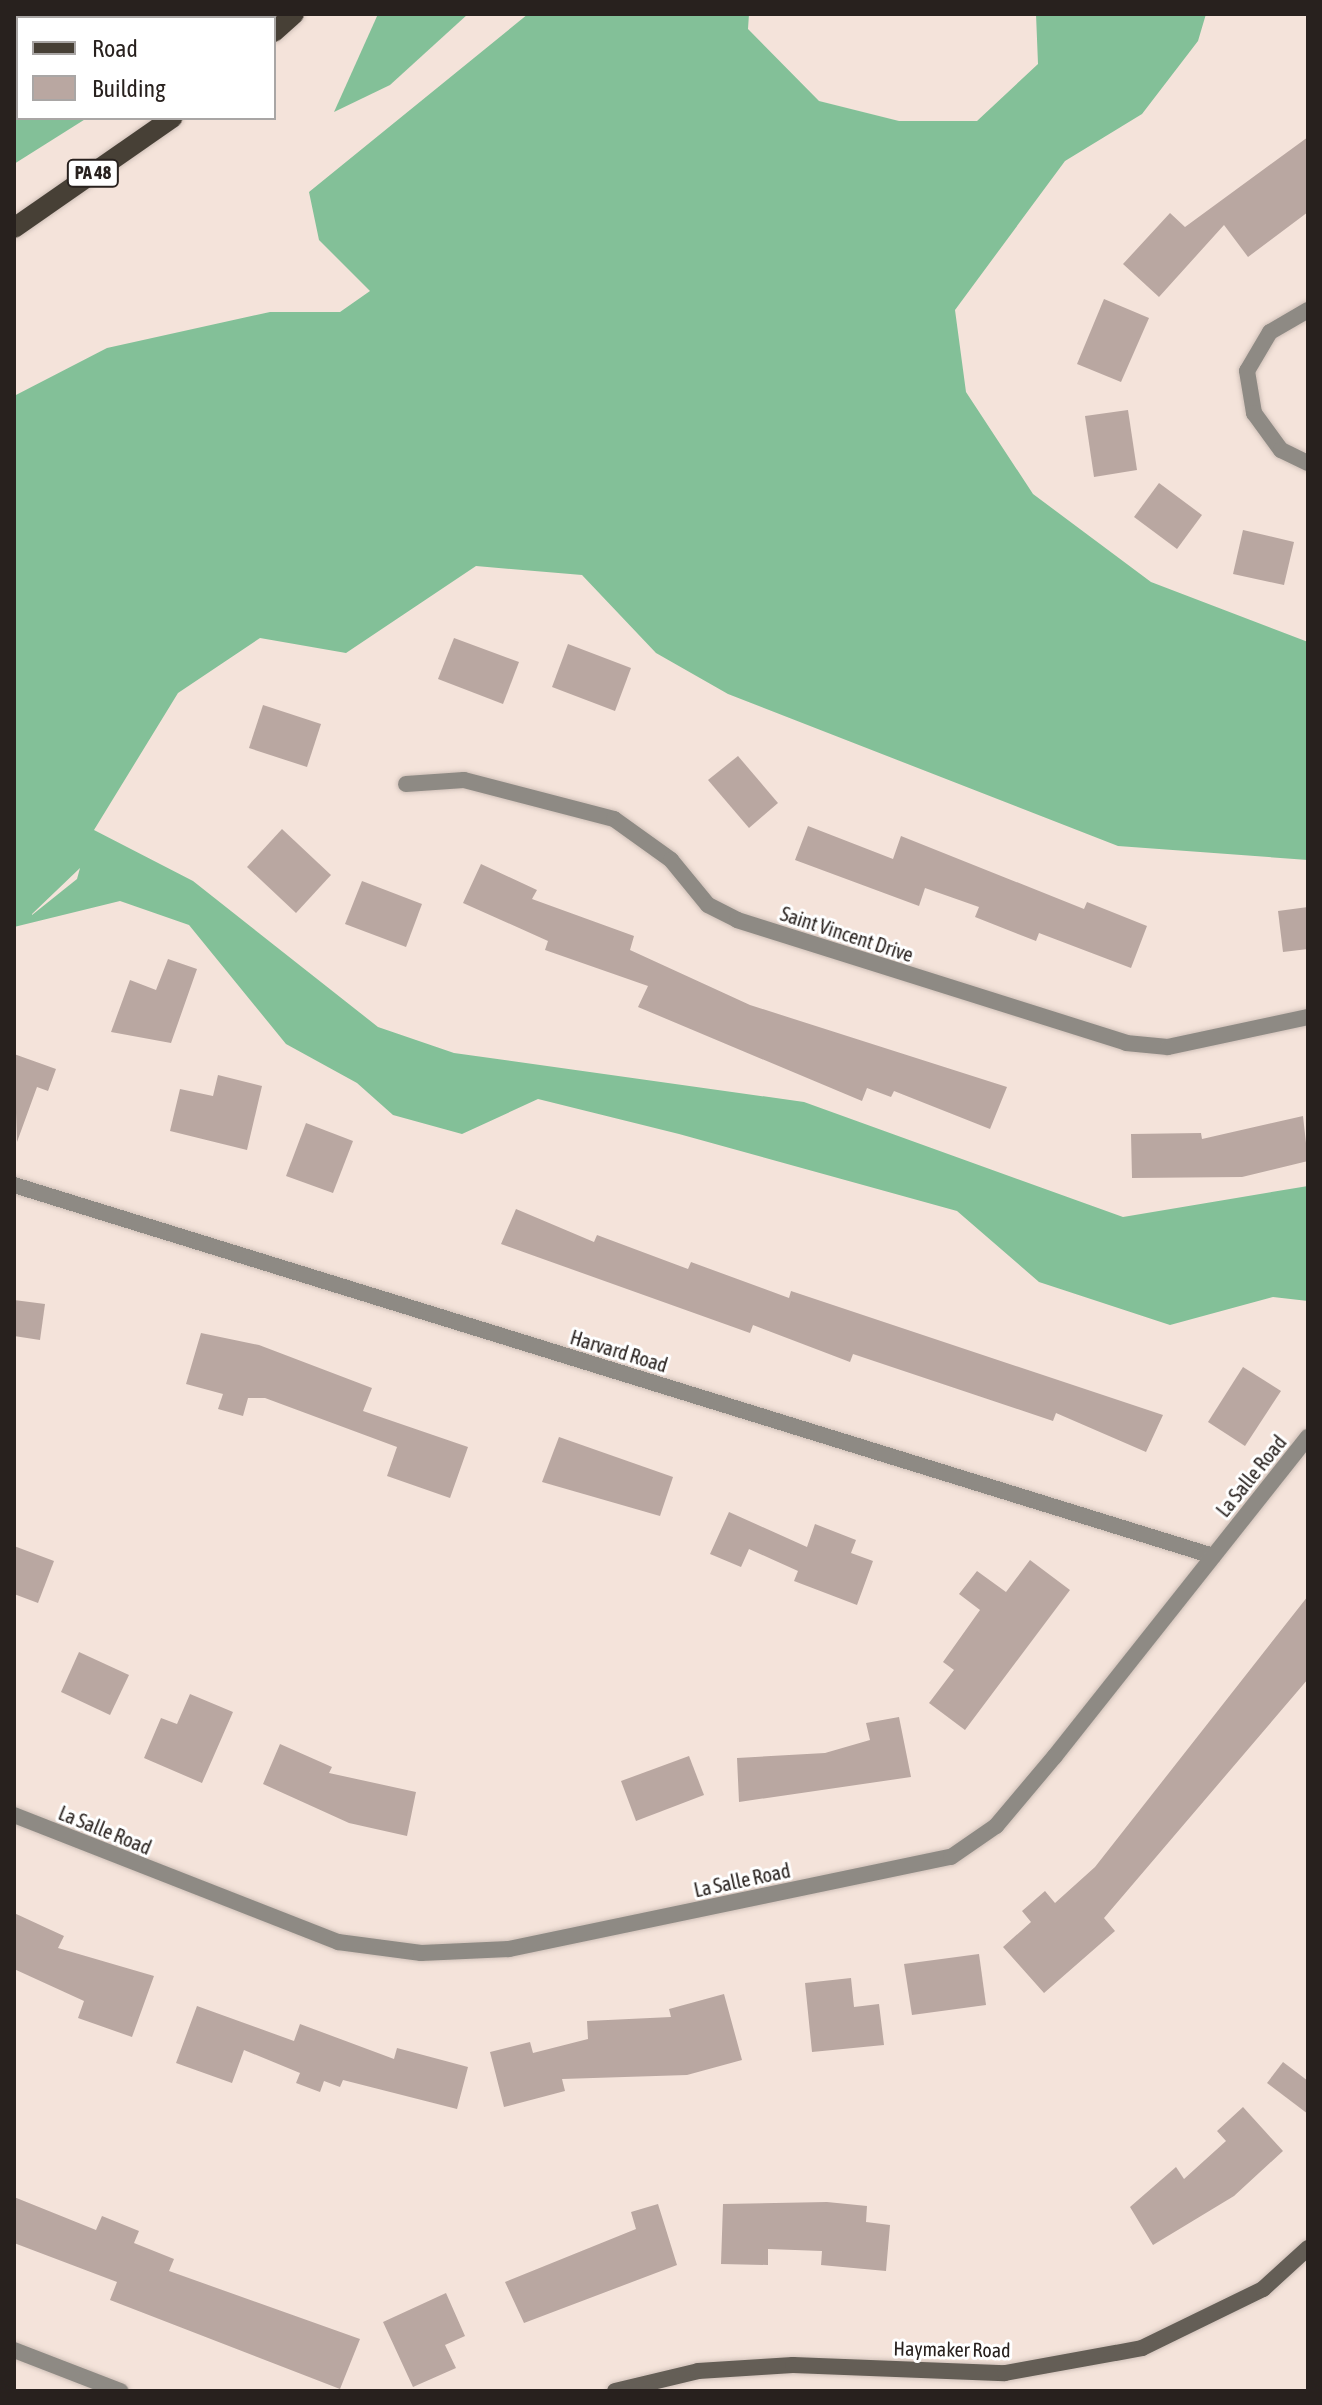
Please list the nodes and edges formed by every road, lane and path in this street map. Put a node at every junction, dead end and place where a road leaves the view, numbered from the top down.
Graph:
1 (294, 14) edge
2 (276, 30) edge
3 (169, 120) edge
4 (14, 228) edge
5 (1308, 310) edge
6 (1308, 463) edge
7 (406, 784) dead end
8 (1308, 1017) edge
9 (14, 1185) edge
10 (1308, 1437) edge
11 (1213, 1556) junction
12 (14, 1815) edge
13 (1308, 2248) edge
14 (14, 2350) edge
15 (120, 2391) edge
16 (615, 2391) edge

1 - 2 main road
3 - 4 main road, PA 48
5 - 6 street
7 - 8 street, Saint Vincent Drive
9 - 11 street, Harvard Road
10 - 11 street, La Salle Road
11 - 12 street, La Salle Road
13 - 16 main road, Haymaker Road
14 - 15 street

